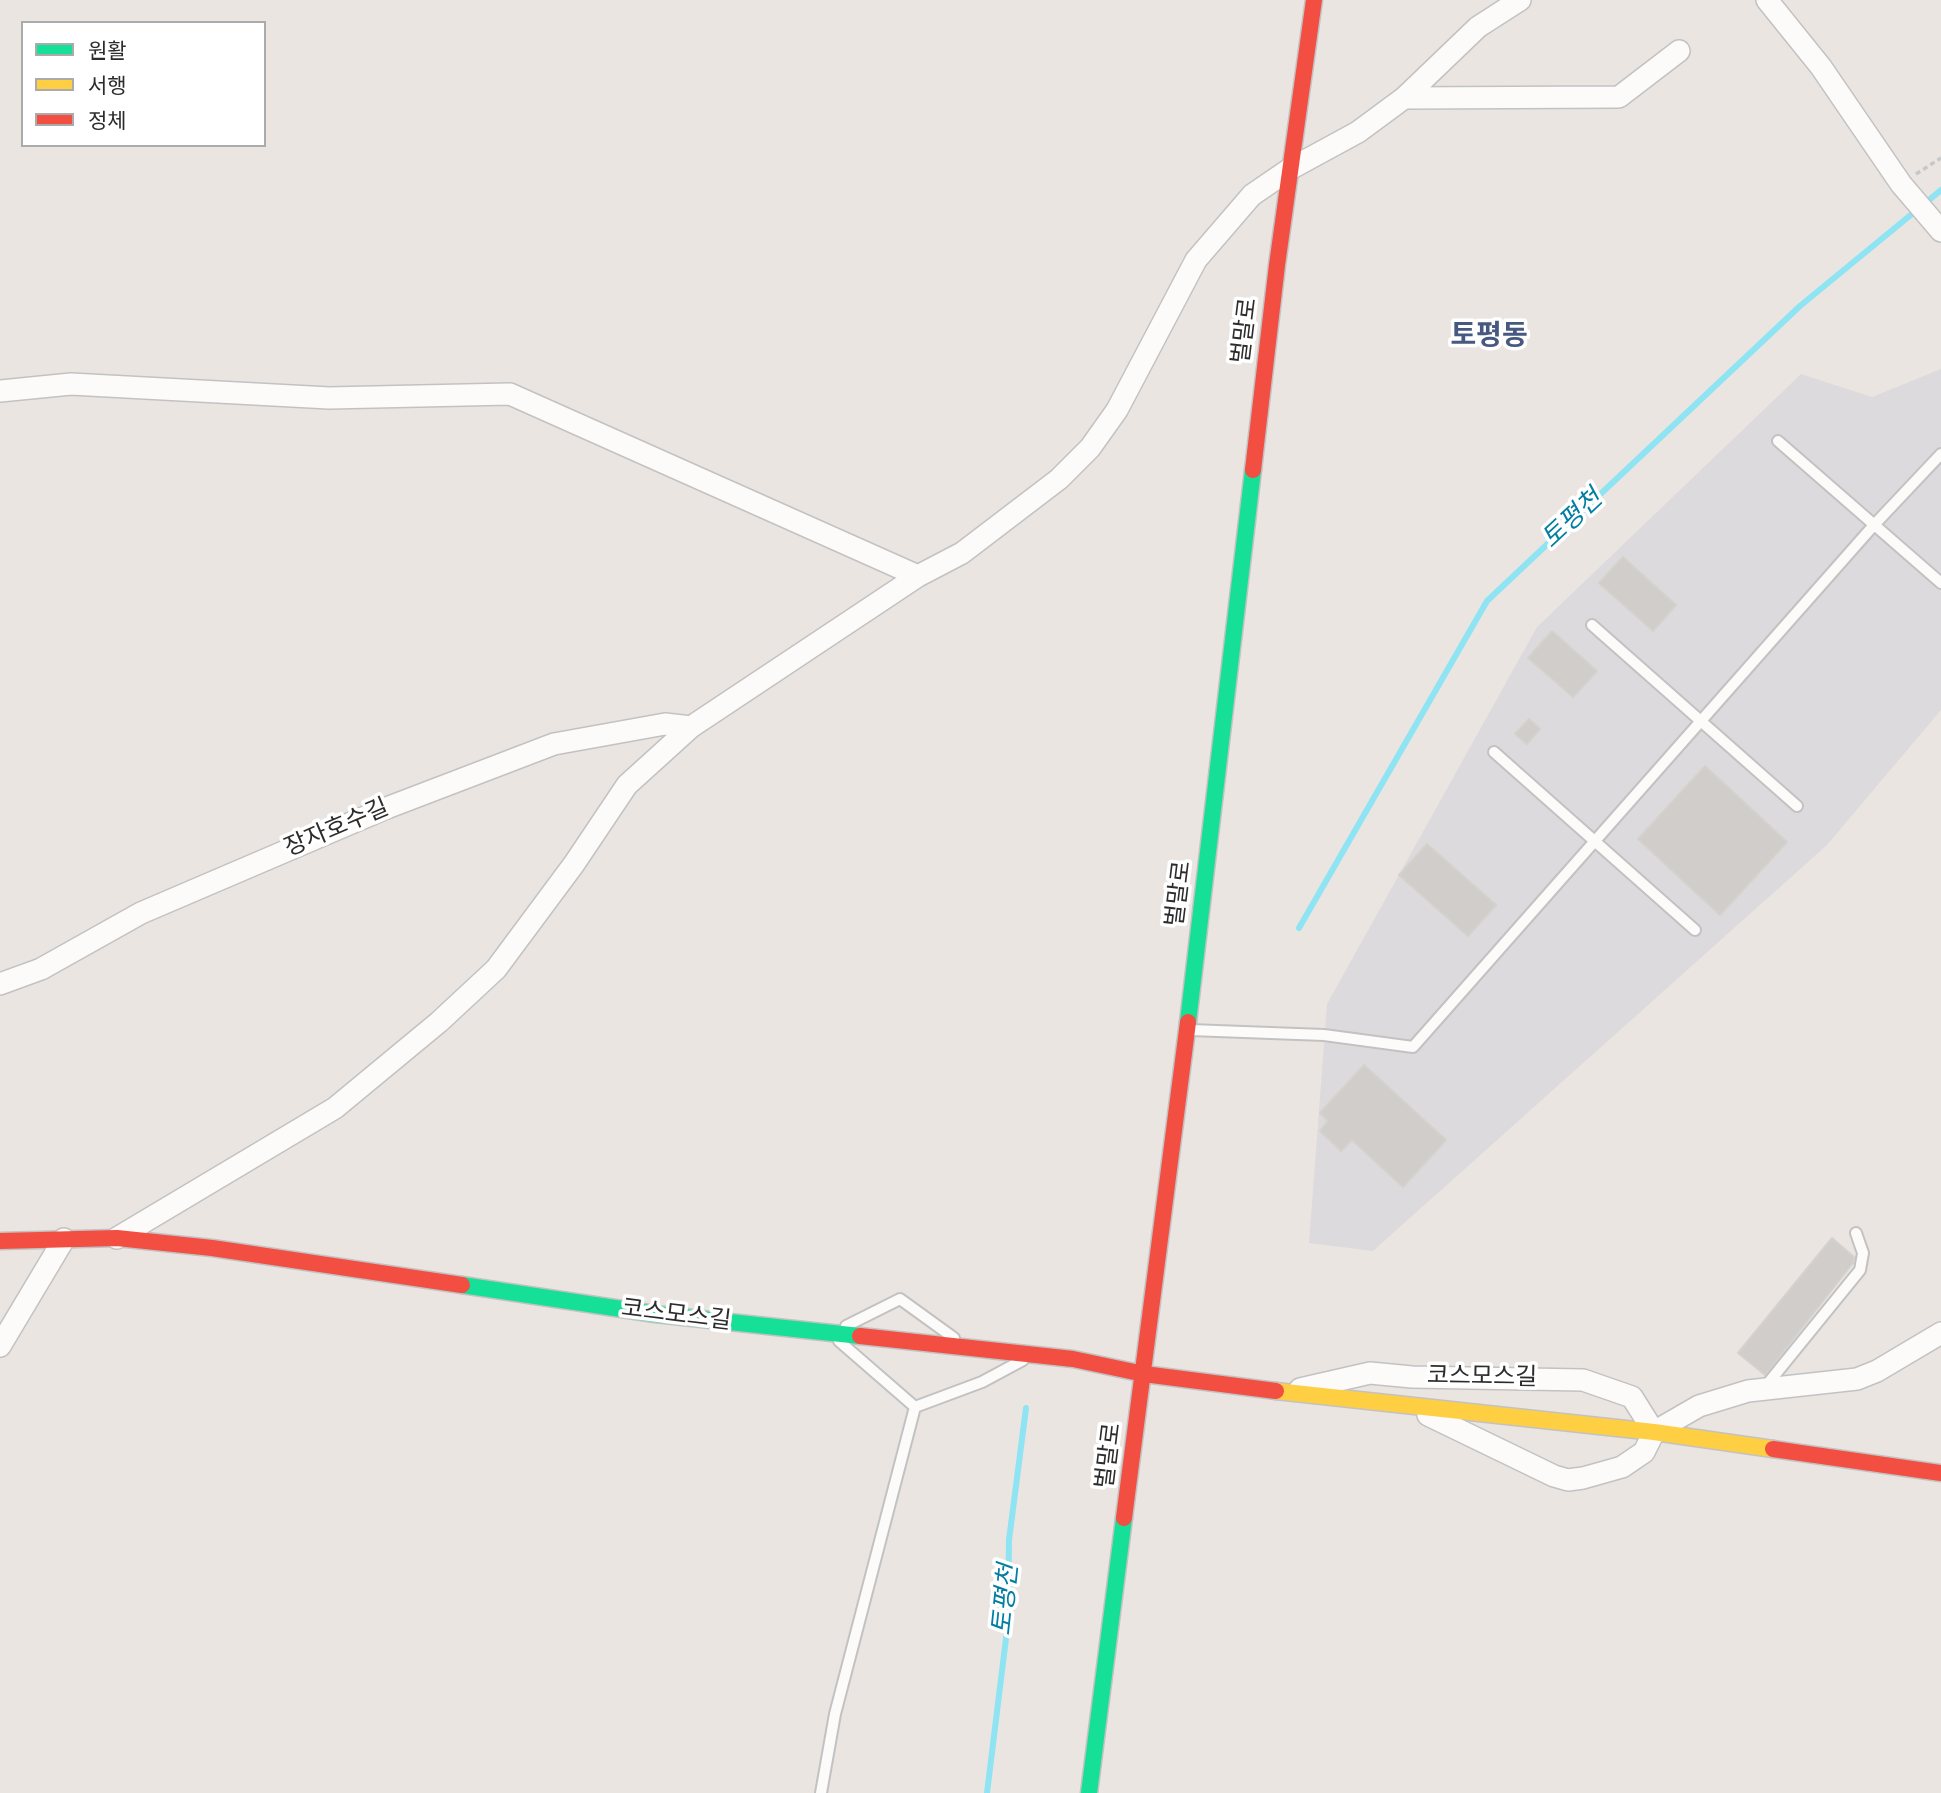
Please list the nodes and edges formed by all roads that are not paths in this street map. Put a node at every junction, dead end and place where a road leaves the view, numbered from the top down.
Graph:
1 (1314, 0) edge
2 (1520, 0) edge
3 (1767, 0) edge
4 (1679, 51) dead end
5 (1404, 97) junction
6 (1290, 169) junction
7 (1921, 207) edge
8 (0, 391) edge
9 (1778, 441) dead end
10 (1941, 454) edge
11 (1874, 525) junction
12 (918, 576) junction
13 (1941, 583) edge
14 (1592, 625) dead end
15 (1699, 722) junction
16 (691, 727) junction
17 (1494, 752) dead end
18 (1797, 806) dead end
19 (1596, 842) junction
20 (1695, 930) dead end
21 (0, 984) edge
22 (1187, 1030) junction
23 (1856, 1233) dead end
24 (117, 1238) junction
25 (64, 1239) junction
26 (0, 1241) edge
27 (831, 1333) junction
28 (1941, 1333) edge
29 (0, 1346) edge
30 (968, 1348) junction
31 (1030, 1357) junction
32 (1144, 1374) junction
33 (1762, 1390) junction
34 (1289, 1392) junction
35 (915, 1407) junction
36 (1413, 1408) junction
37 (1654, 1432) junction
38 (1941, 1473) edge
39 (821, 1793) edge
40 (1088, 1793) edge

1 - 6 street, 벌말로
2 - 5 street
3 - 7 street
4 - 5 street
5 - 6 street
6 - 12 street
6 - 22 street, 벌말로
8 - 12 street
9 - 11 lane
10 - 11 lane
11 - 13 lane
11 - 15 lane
12 - 16 street
14 - 15 lane
15 - 18 lane
15 - 19 lane
16 - 21 street, 장자호수길
16 - 24 street
17 - 19 lane
19 - 20 lane
19 - 22 lane
22 - 32 street, 벌말로
23 - 33 lane
24 - 25 street, 코스모스길
24 - 27 street, 코스모스길
25 - 26 street, 코스모스길
25 - 29 street
27 - 30 street, 코스모스길
27 - 30 lane
27 - 35 lane
28 - 33 street, 코스모스길
30 - 31 street, 코스모스길
31 - 32 street, 코스모스길
31 - 35 lane
32 - 34 street, 코스모스길
32 - 40 street, 벌말로
33 - 37 street, 코스모스길
34 - 36 street, 코스모스길
34 - 37 street, 코스모스길
35 - 39 lane
36 - 37 street, 코스모스길
36 - 37 street, 코스모스길
37 - 38 street, 코스모스길

